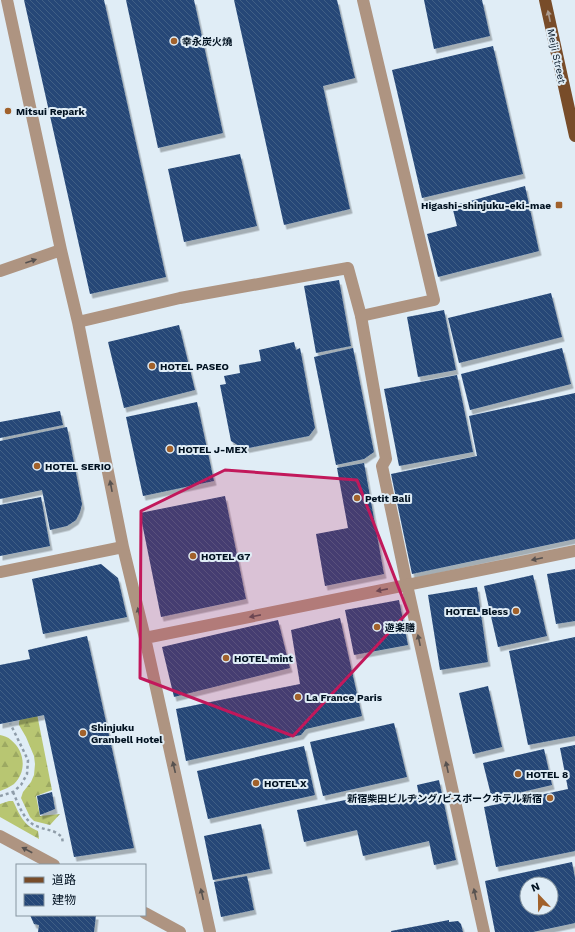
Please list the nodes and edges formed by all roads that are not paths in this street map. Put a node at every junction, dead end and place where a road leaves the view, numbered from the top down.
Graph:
1 (7, 0) edge
2 (363, 0) edge
3 (545, 0) edge
4 (575, 136) edge
5 (61, 250) junction
6 (0, 271) edge
7 (361, 316) junction
8 (78, 322) junction
9 (123, 547) junction
10 (575, 551) edge
11 (0, 572) edge
12 (407, 585) junction
13 (145, 638) junction
14 (0, 836) edge
15 (52, 864) edge
16 (146, 914) edge
17 (180, 932) edge
18 (210, 932) edge
19 (484, 932) edge

1 - 5 street
2 - 7 street
4 -> 3 main road, Meiji Street
6 -> 5 street
5 - 8 street
7 - 8 street
7 - 12 street
9 -> 8 street
9 - 11 street
13 -> 9 street
10 -> 12 street
12 -> 13 street
19 -> 12 street
18 -> 13 street
15 -> 14 street
16 - 17 street

